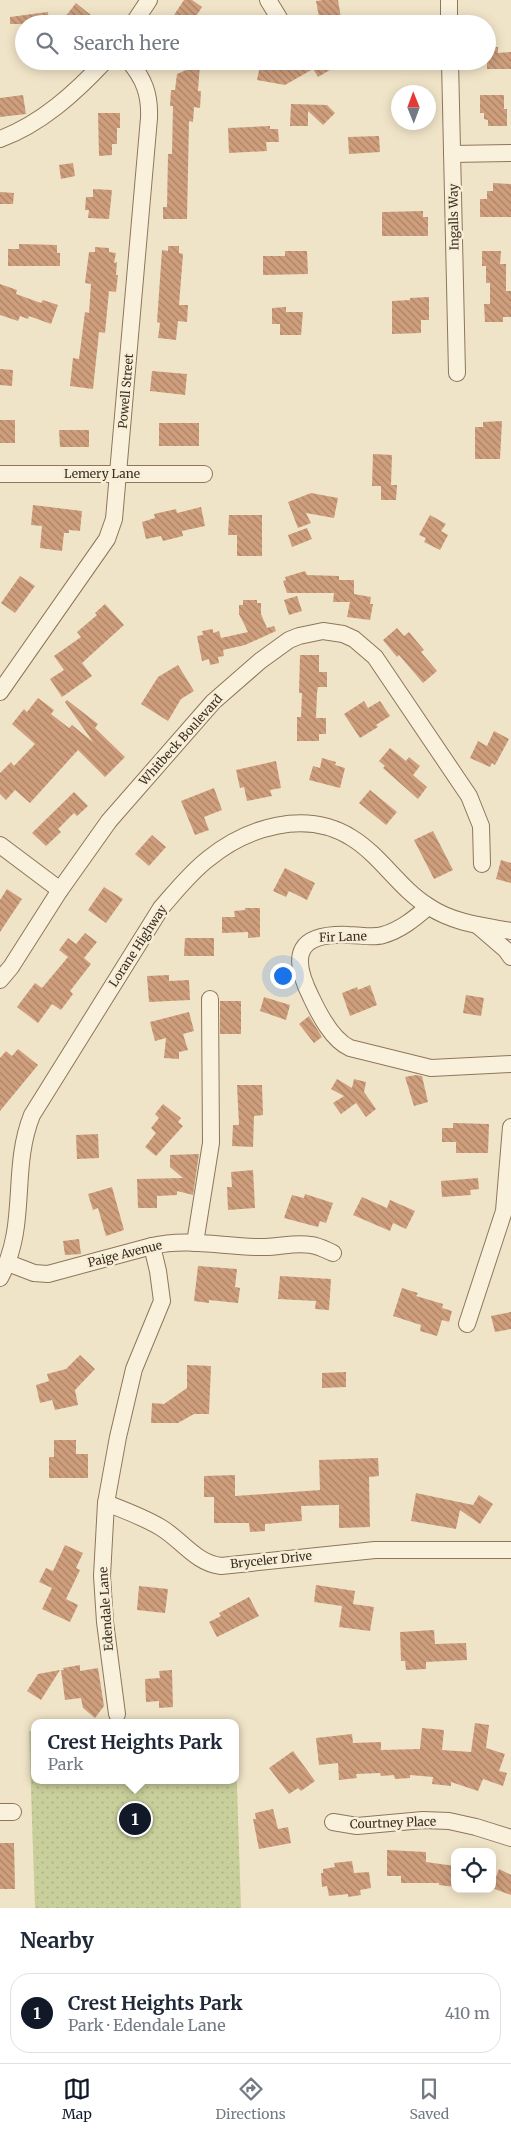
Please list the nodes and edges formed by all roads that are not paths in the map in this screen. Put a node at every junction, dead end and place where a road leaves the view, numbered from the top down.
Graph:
1 (149, 0) edge
2 (268, 0) edge
3 (449, 0) edge
4 (138, 15) edge
5 (277, 15) edge
6 (449, 15) edge
7 (97, 70) edge
8 (135, 70) edge
9 (450, 70) edge
10 (0, 139) edge
11 (511, 153) edge
12 (452, 154) junction
13 (457, 373) dead end
14 (0, 474) edge
15 (119, 474) junction
16 (204, 474) dead end
17 (0, 692) edge
18 (0, 845) edge
19 (482, 864) dead end
20 (60, 890) junction
21 (428, 907) junction
22 (477, 925) junction
23 (511, 931) edge
24 (511, 957) edge
25 (0, 980) edge
26 (210, 998) dead end
27 (511, 1064) edge
28 (511, 1127) edge
29 (195, 1243) junction
30 (152, 1246) junction
31 (333, 1253) dead end
32 (3, 1270) edge
33 (466, 1324) dead end
34 (106, 1503) junction
35 (511, 1550) edge
36 (117, 1714) dead end
37 (333, 1822) dead end
38 (511, 1838) edge

1 - 4 street
2 - 5 street
3 - 6 street
7 - 10 street
8 - 15 street, Powell Street
9 - 12 street, Ingalls Way
11 - 12 street
12 - 13 street, Ingalls Way
14 - 15 street, Lemery Lane
15 - 16 street, Lemery Lane
15 - 17 street, Powell Street
18 - 20 street
19 - 20 street, Whitbeck Boulevard
20 - 25 street, Whitbeck Boulevard
21 - 22 street, Lorane Highway
21 - 27 street, Fir Lane
21 - 32 street, Lorane Highway
22 - 23 street, Lorane Highway
22 - 24 street
26 - 29 street
28 - 33 street
29 - 30 street, Paige Avenue
29 - 31 street, Paige Avenue
30 - 32 street, Paige Avenue
30 - 34 street
34 - 35 street, Bryceler Drive
34 - 36 street, Edendale Lane
37 - 38 street, Courtney Place

